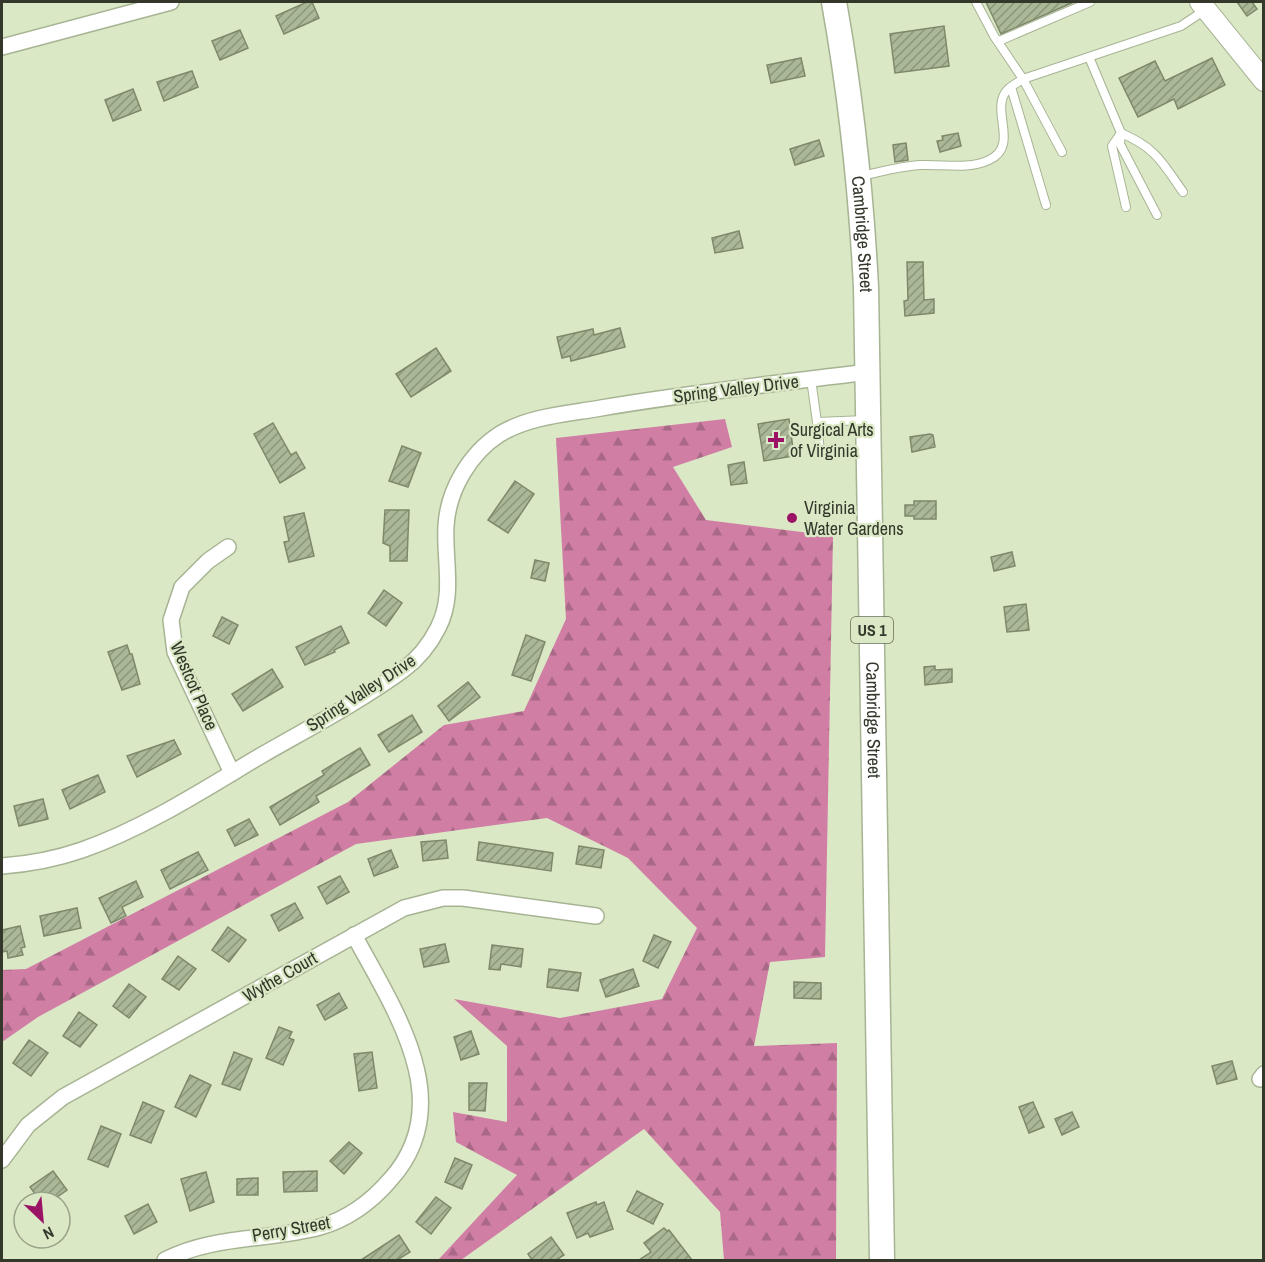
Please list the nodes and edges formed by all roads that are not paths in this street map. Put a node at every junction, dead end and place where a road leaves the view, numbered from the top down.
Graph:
1 (171, 2) edge
2 (834, 2) edge
3 (976, 2) edge
4 (1090, 2) edge
5 (1203, 5) edge
6 (999, 41) junction
7 (2, 46) edge
8 (1089, 57) junction
9 (1023, 79) junction
10 (1263, 81) edge
11 (1011, 87) junction
12 (1121, 133) junction
13 (1062, 152) dead end
14 (860, 177) junction
15 (1183, 192) dead end
16 (1046, 205) dead end
17 (1126, 207) dead end
18 (1157, 215) dead end
19 (868, 372) junction
20 (811, 379) junction
21 (868, 420) junction
22 (816, 422) junction
23 (820, 453) dead end
24 (228, 547) dead end
25 (232, 773) junction
26 (2, 866) edge
27 (596, 916) dead end
28 (354, 935) junction
29 (2, 1160) edge
30 (165, 1260) edge
31 (882, 1260) edge

1 - 7 street
2 - 14 main road, Cambridge Street / US 1
3 - 6 lane
4 - 6 lane
5 - 8 lane
5 - 10 street
6 - 9 lane
8 - 9 lane
8 - 12 lane
9 - 11 lane
9 - 13 lane
11 - 14 lane
11 - 16 lane
12 - 15 lane
12 - 17 lane
12 - 18 lane
14 - 19 main road, Cambridge Street / US 1
19 - 20 street, Spring Valley Drive
19 - 21 main road, Cambridge Street / US 1
20 - 22 lane
20 - 25 street, Spring Valley Drive
21 - 22 lane
21 - 31 main road, Cambridge Street / US 1
22 - 23 lane
24 - 25 street, Westcot Place
25 - 26 street, Spring Valley Drive
27 - 28 street, Wythe Court
28 - 29 street, Wythe Court
28 - 30 street, Perry Street

